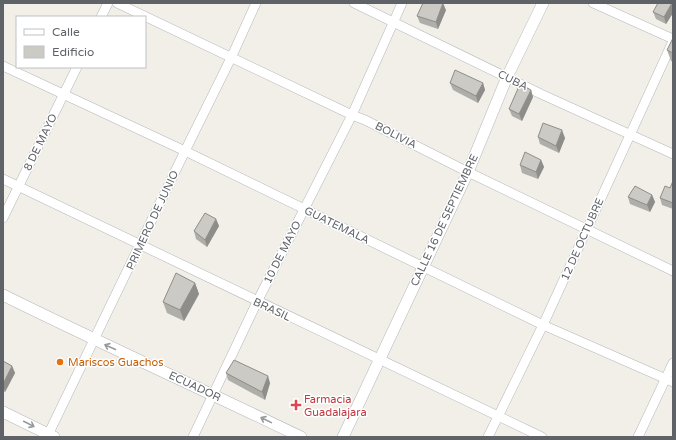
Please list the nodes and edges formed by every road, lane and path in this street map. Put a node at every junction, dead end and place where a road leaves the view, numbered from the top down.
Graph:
1 (108, 3) edge
2 (117, 3) edge
3 (256, 3) edge
4 (354, 3) edge
5 (402, 3) edge
6 (543, 3) edge
7 (593, 3) edge
8 (102, 16) edge
9 (144, 16) edge
10 (146, 17) edge
11 (393, 23) junction
12 (673, 40) edge
13 (231, 58) junction
14 (3, 66) edge
15 (76, 68) edge
16 (507, 77) junction
17 (63, 95) junction
18 (352, 115) junction
19 (630, 133) junction
20 (185, 151) junction
21 (673, 154) edge
22 (468, 172) junction
23 (3, 179) edge
24 (18, 186) junction
25 (304, 209) junction
26 (3, 218) edge
27 (586, 230) junction
28 (140, 245) junction
29 (422, 267) junction
30 (673, 271) edge
31 (3, 295) edge
32 (257, 302) junction
33 (543, 325) junction
34 (94, 340) junction
35 (379, 358) junction
36 (673, 363) edge
37 (669, 380) edge
38 (214, 394) junction
39 (3, 412) edge
40 (498, 416) junction
41 (50, 436) edge
42 (193, 437) edge
43 (301, 437) edge
44 (343, 437) edge
45 (488, 437) edge
46 (542, 437) edge
47 (638, 437) edge

1 - 8 street
2 - 9 street, BOLIVIA
3 - 13 street, PRIMERO DE JUNIO
4 - 11 street, CUBA
5 - 11 street, 10 DE MAYO
6 - 16 street, CALLE 16 DE SEPTIEMBRE
7 - 12 street
10 - 13 street, BOLIVIA
11 - 16 street, CUBA
11 - 18 street, 10 DE MAYO
12 - 19 street, 12 DE OCTUBRE
13 - 18 street, BOLIVIA
13 - 20 street, PRIMERO DE JUNIO
14 - 17 street, GUATEMALA
15 - 17 street, 8 DE MAYO
16 - 19 street, CUBA
16 - 22 street, CALLE 16 DE SEPTIEMBRE
17 - 20 street, GUATEMALA
17 - 24 street, 8 DE MAYO
18 - 22 street, BOLIVIA
18 - 25 street, 10 DE MAYO
19 - 21 street, CUBA
19 - 27 street, 12 DE OCTUBRE
20 - 25 street, GUATEMALA
20 - 28 street, PRIMERO DE JUNIO
22 - 27 street, BOLIVIA
22 - 29 street, CALLE 16 DE SEPTIEMBRE
23 - 24 street, BRASIL
24 - 26 street, 8 DE MAYO
24 - 28 street, BRASIL
25 - 29 street, GUATEMALA
25 - 32 street, 10 DE MAYO
27 - 30 street, BOLIVIA
27 - 33 street, 12 DE OCTUBRE
28 - 32 street, BRASIL
28 - 34 street, PRIMERO DE JUNIO
29 - 33 street, GUATEMALA
29 - 35 street, CALLE 16 DE SEPTIEMBRE
31 - 34 street, ECUADOR
32 - 35 street, BRASIL
32 - 38 street, 10 DE MAYO
33 - 37 street, GUATEMALA
33 - 40 street, 12 DE OCTUBRE
38 -> 34 street, ECUADOR
34 - 41 street, PRIMERO DE JUNIO
35 - 40 street, BRASIL
35 - 44 street, CALLE 16 DE SEPTIEMBRE
36 - 37 street
37 - 47 street
38 - 42 street, 10 DE MAYO
43 -> 38 street, ECUADOR
39 -> 41 street
40 - 45 street, 12 DE OCTUBRE
40 - 46 street, BRASIL

